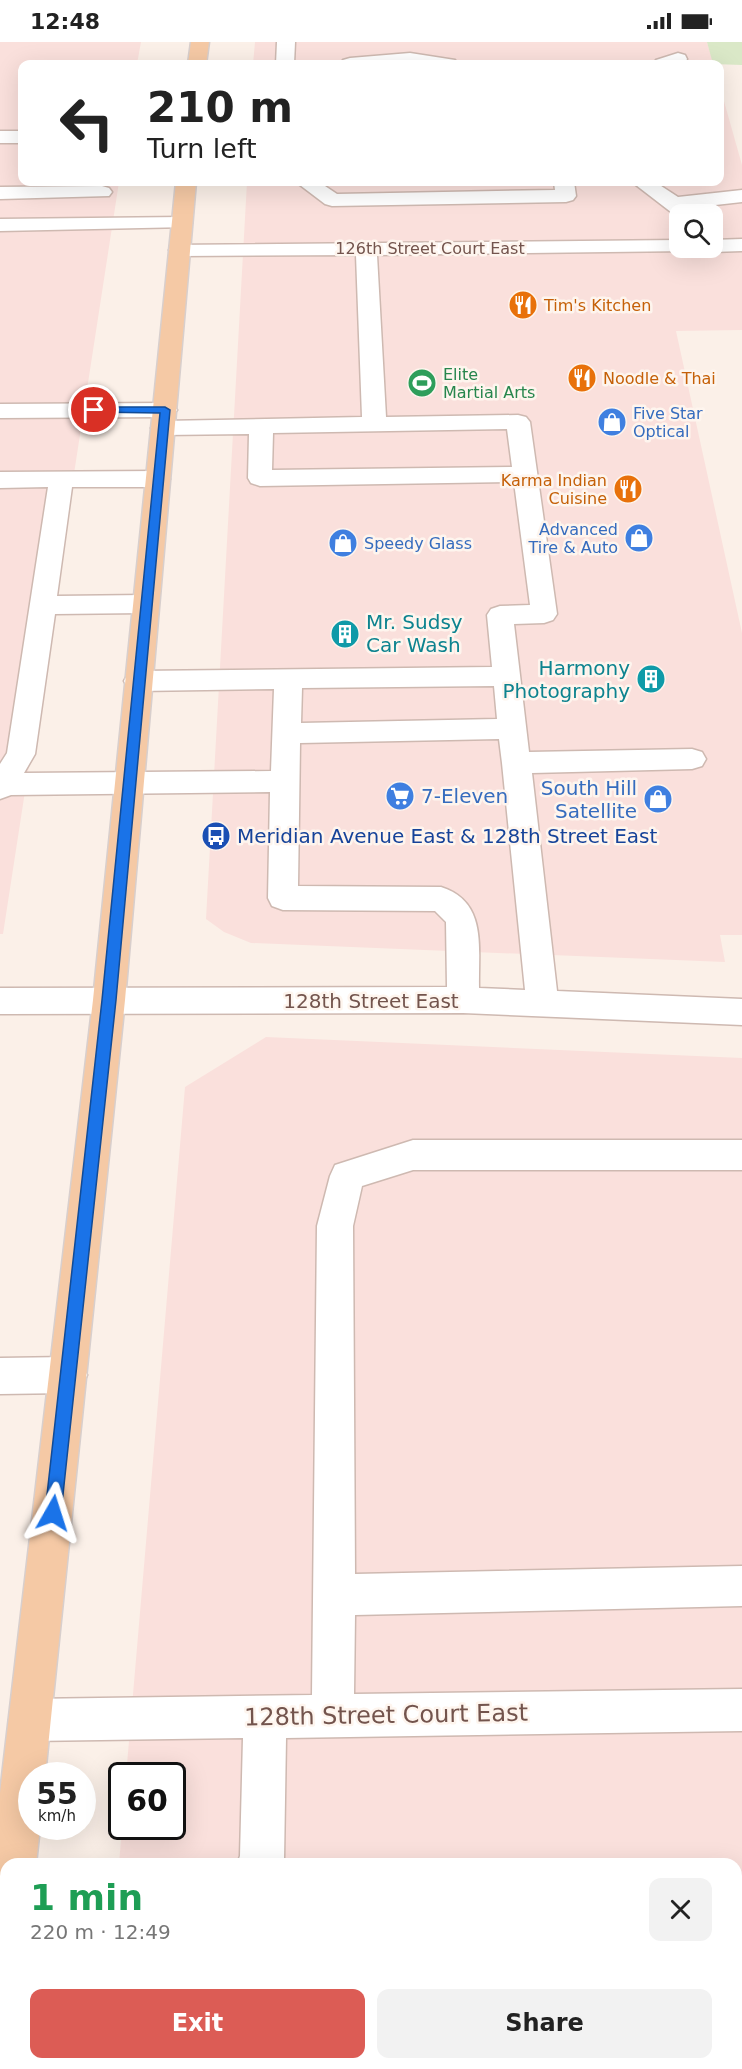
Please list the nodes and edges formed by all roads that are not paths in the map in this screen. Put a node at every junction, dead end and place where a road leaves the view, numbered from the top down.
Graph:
1 (200, 42) edge
2 (286, 42) edge
3 (405, 50) edge
4 (198, 60) edge
5 (285, 60) edge
6 (366, 60) edge
7 (436, 60) edge
8 (0, 137) edge
9 (18, 137) edge
10 (186, 186) edge
11 (312, 186) edge
12 (565, 186) edge
13 (647, 186) edge
14 (102, 187) edge
15 (0, 193) edge
16 (742, 196) edge
17 (671, 204) edge
18 (703, 204) edge
19 (97, 224) junction
20 (0, 225) edge
21 (181, 237) junction
22 (742, 245) edge
23 (669, 246) edge
24 (723, 246) edge
25 (366, 249) junction
26 (0, 411) edge
27 (164, 419) junction
28 (374, 424) junction
29 (261, 426) junction
30 (525, 474) junction
31 (158, 479) junction
32 (0, 480) edge
33 (61, 480) junction
34 (145, 604) junction
35 (43, 605) junction
36 (506, 676) junction
37 (288, 679) junction
38 (138, 681) junction
39 (512, 729) junction
40 (287, 733) junction
41 (692, 759) dead end
42 (516, 763) junction
43 (285, 781) junction
44 (128, 783) junction
45 (1, 786) edge
46 (0, 1000) edge
47 (109, 1000) junction
48 (463, 1000) junction
49 (542, 1004) junction
50 (742, 1012) edge
51 (742, 1155) edge
52 (68, 1375) junction
53 (0, 1376) edge
54 (742, 1586) edge
55 (335, 1595) junction
56 (742, 1710) edge
57 (265, 1716) junction
58 (333, 1716) junction
59 (30, 1720) junction
60 (15, 1858) edge
61 (262, 1858) edge

1 - 4 main road
2 - 5 street
3 - 6 street
3 - 7 street
8 - 9 street
10 - 21 main road
11 - 12 street
13 - 17 street
14 - 15 street
14 - 19 street
16 - 18 street
19 - 20 street, 126th Street Court East
19 - 21 street, 126th Street Court East
21 - 25 street, 126th Street Court East
21 - 27 main road
22 - 24 street
23 - 25 street, 126th Street Court East
25 - 28 street
26 - 27 street
27 - 29 street
27 - 31 main road
28 - 29 street
28 - 30 street
29 - 30 street
30 - 36 street
31 - 33 street
31 - 34 main road
32 - 33 street
33 - 35 street
34 - 35 street
34 - 38 main road
35 - 45 street
36 - 37 street
36 - 39 street
37 - 38 street
37 - 40 street
38 - 44 main road
39 - 40 street
39 - 42 street
40 - 43 street
41 - 42 street
42 - 49 street
43 - 44 street
43 - 48 street
44 - 45 street
44 - 47 main road
46 - 47 street, 128th Street East
47 - 48 street, 128th Street East
47 - 52 main road
48 - 49 street, 128th Street East
49 - 50 street, 128th Street East
51 - 55 street
52 - 53 street
52 - 59 main road
54 - 55 street
55 - 58 street
56 - 58 street, 128th Street Court East
57 - 58 street, 128th Street Court East
57 - 59 street, 128th Street Court East
57 - 61 street
59 - 60 main road

